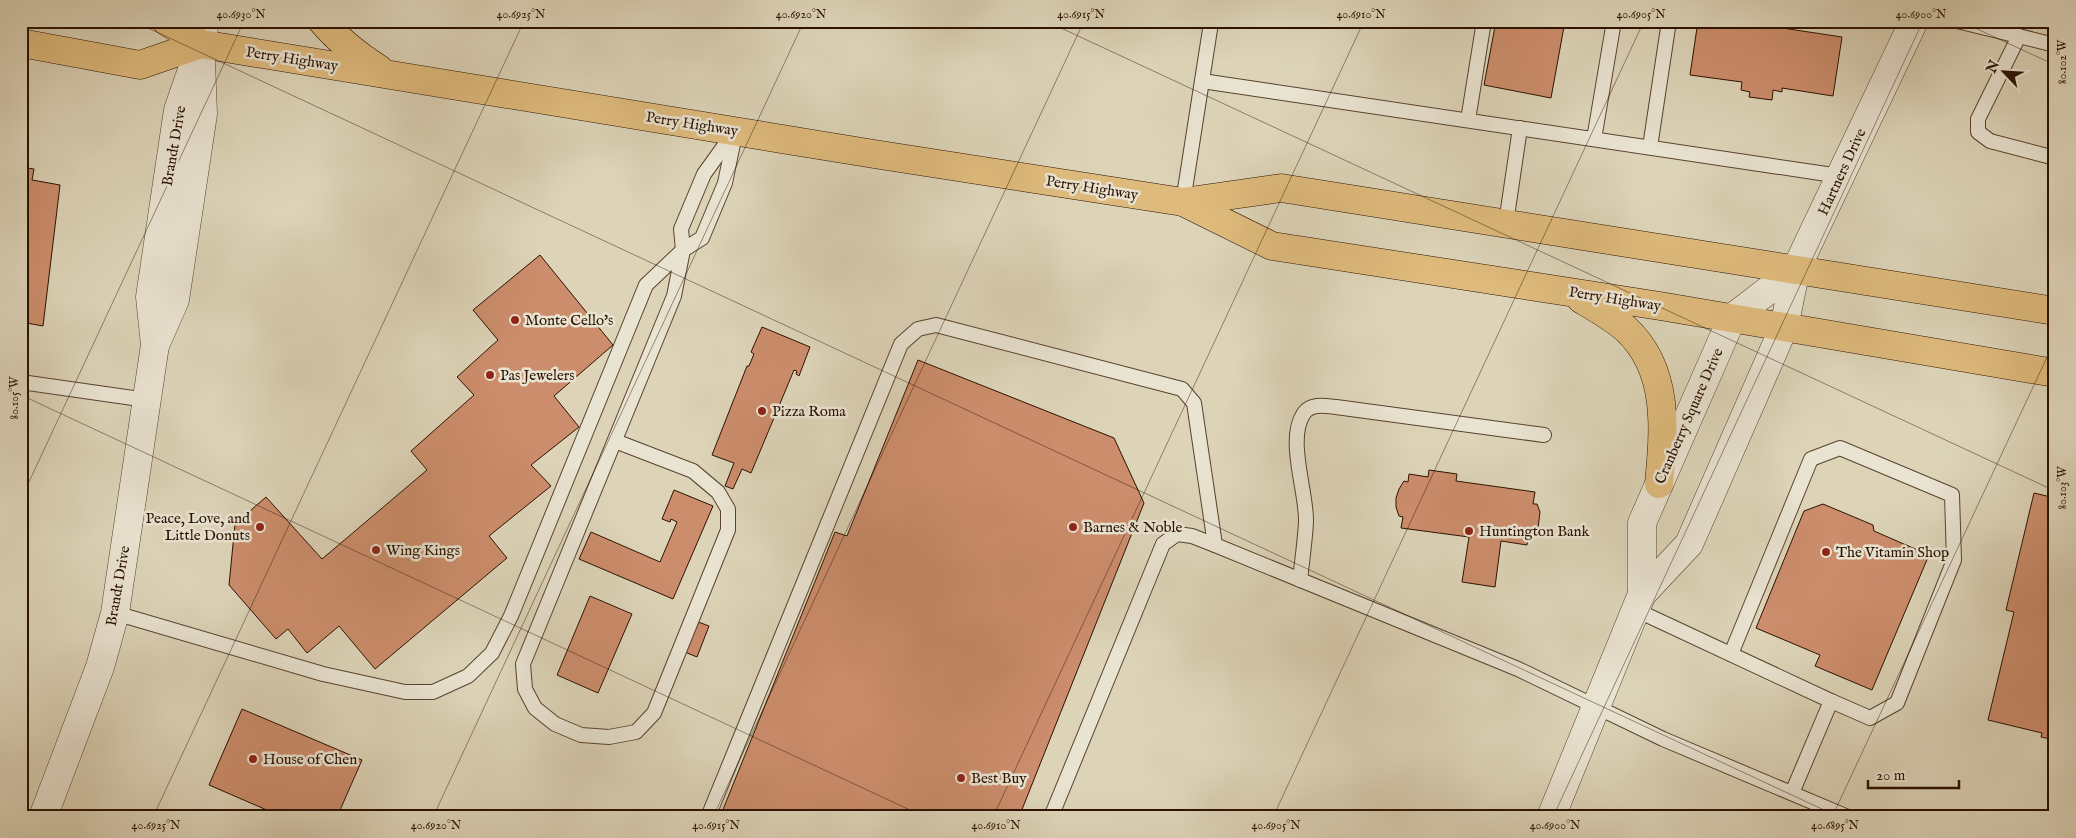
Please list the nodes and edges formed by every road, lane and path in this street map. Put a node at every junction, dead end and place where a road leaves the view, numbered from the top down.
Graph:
1 (166, 21) edge
2 (322, 21) edge
3 (1484, 21) edge
4 (1614, 21) edge
5 (1670, 21) edge
6 (1914, 21) edge
7 (1957, 21) edge
8 (1211, 23) dead end
9 (203, 33) edge
10 (2019, 36) junction
11 (21, 43) edge
12 (2055, 45) edge
13 (386, 74) junction
14 (1202, 81) junction
15 (1468, 120) junction
16 (1520, 128) junction
17 (735, 131) junction
18 (1594, 139) junction
19 (1650, 147) junction
20 (2055, 158) edge
21 (1840, 176) junction
22 (1183, 202) junction
23 (1506, 223) junction
24 (683, 250) junction
25 (1796, 269) junction
26 (1571, 292) junction
27 (2055, 311) edge
28 (1732, 318) junction
29 (1784, 327) junction
30 (2055, 373) edge
31 (21, 382) edge
32 (147, 400) junction
33 (1544, 435) dead end
34 (615, 440) junction
35 (1659, 484) junction
36 (1215, 545) junction
37 (1300, 580) junction
38 (1639, 602) junction
39 (116, 613) junction
40 (1731, 654) junction
41 (1830, 701) junction
42 (1596, 707) junction
43 (1792, 793) junction
44 (43, 817) edge
45 (708, 817) edge
46 (1051, 817) edge
47 (1551, 817) edge
48 (1848, 817) edge

1 - 9 main road, Perry Highway
2 - 13 main road
3 - 15 lane
4 - 18 lane
5 - 19 lane
6 - 21 street, Hartners Drive
7 - 10 lane
8 - 14 lane
9 - 11 main road, Perry Highway
9 - 13 main road, Perry Highway
9 - 32 street, Brandt Drive
10 - 12 lane
10 - 20 lane
13 - 17 main road, Perry Highway
14 - 15 lane
14 - 22 lane
15 - 16 lane
16 - 18 lane
16 - 23 lane
17 - 22 main road, Perry Highway
17 - 24 lane
17 - 24 lane
18 - 19 lane
19 - 21 lane
21 - 25 street, Hartners Drive
22 - 23 main road, Perry Highway
22 - 26 main road, Perry Highway
23 - 25 main road, Perry Highway
24 - 34 lane
24 - 39 lane
25 - 27 main road, Perry Highway
25 - 28 street, Cranberry Square Drive
25 - 29 street, Hartners Drive
26 - 28 main road, Perry Highway
26 - 35 main road
28 - 29 main road, Perry Highway
28 - 35 street, Cranberry Square Drive
29 - 30 main road, Perry Highway
29 - 38 street, Cranberry Square Drive
31 - 32 lane
32 - 39 street, Brandt Drive
33 - 37 lane
34 - 34 lane
35 - 38 street, Cranberry Square Drive
36 - 37 lane
36 - 45 lane
36 - 46 lane
37 - 42 lane
38 - 40 lane
38 - 42 street, Cranberry Square Drive
39 - 44 street, Brandt Drive
40 - 41 lane
40 - 41 lane
41 - 43 lane
42 - 43 lane
42 - 47 street, Cranberry Square Drive
43 - 48 lane

